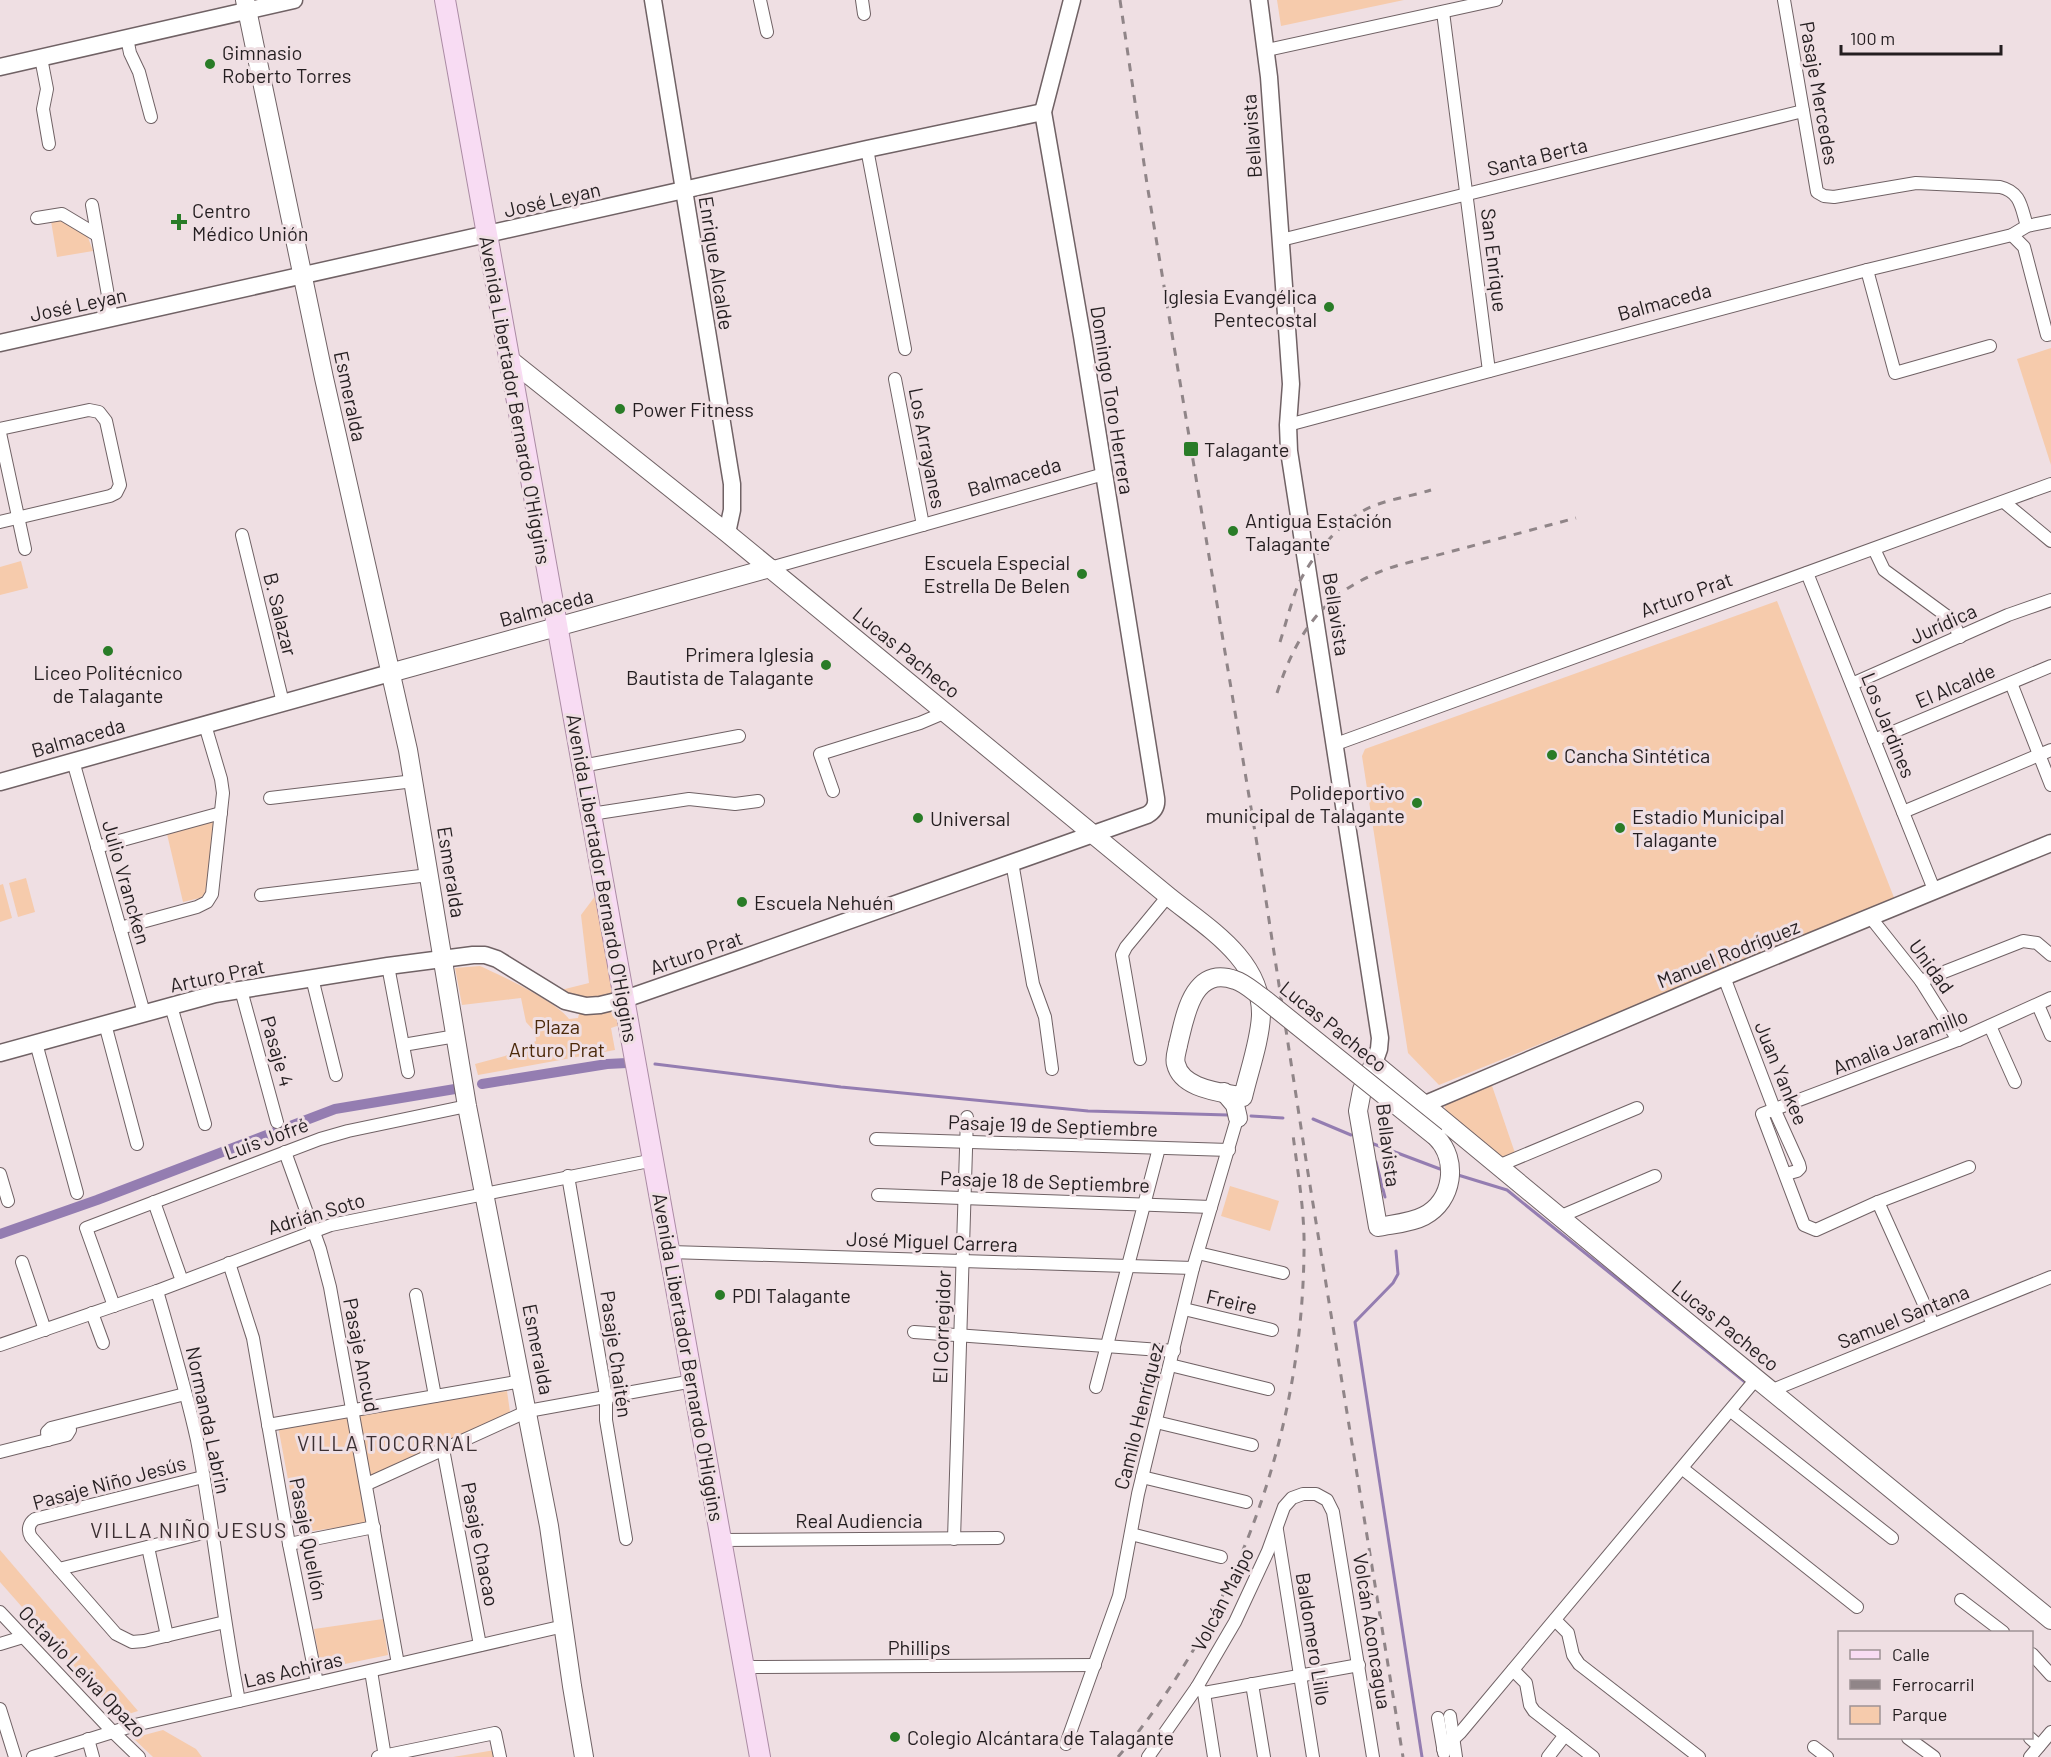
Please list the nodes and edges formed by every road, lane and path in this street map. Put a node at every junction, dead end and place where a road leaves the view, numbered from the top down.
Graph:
1 (294, 0) edge
2 (445, 0) edge
3 (653, 0) edge
4 (760, 0) edge
5 (862, 0) edge
6 (1072, 0) edge
7 (1258, 0) edge
8 (1496, 0) edge
9 (1784, 0) edge
10 (246, 5) edge
11 (1443, 12) junction
12 (864, 14) dead end
13 (767, 32) dead end
14 (127, 38) junction
15 (1267, 50) junction
16 (41, 58) junction
17 (0, 67) edge
18 (1803, 111) junction
19 (1043, 112) junction
20 (151, 117) dead end
21 (49, 144) dead end
22 (867, 149) junction
23 (684, 190) junction
24 (1466, 194) junction
25 (92, 205) dead end
26 (37, 218) dead end
27 (2051, 221) edge
28 (2027, 226) junction
29 (97, 235) junction
30 (487, 235) junction
31 (2012, 235) junction
32 (1281, 240) junction
33 (1867, 270) junction
34 (303, 276) junction
35 (112, 318) junction
36 (2049, 334) edge
37 (0, 343) edge
38 (1990, 346) dead end
39 (905, 349) dead end
40 (509, 359) junction
41 (1489, 371) junction
42 (895, 379) dead end
43 (1288, 425) junction
44 (0, 429) edge
45 (0, 434) edge
46 (1104, 474) junction
47 (2051, 484) edge
48 (2004, 502) junction
49 (19, 518) junction
50 (0, 522) edge
51 (923, 525) junction
52 (727, 533) junction
53 (242, 535) dead end
54 (2051, 541) edge
55 (26, 549) dead end
56 (1874, 549) junction
57 (770, 568) junction
58 (1807, 573) junction
59 (2051, 600) edge
60 (557, 627) junction
61 (1960, 637) junction
62 (2051, 666) edge
63 (390, 673) junction
64 (2011, 683) junction
65 (1852, 684) junction
66 (283, 703) junction
67 (946, 712) junction
68 (205, 725) junction
69 (739, 736) dead end
70 (1874, 740) junction
71 (1336, 744) junction
72 (2051, 750) edge
73 (2039, 754) junction
74 (73, 761) junction
75 (582, 766) junction
76 (414, 781) junction
77 (0, 782) edge
78 (2051, 785) edge
79 (833, 791) dead end
80 (270, 798) dead end
81 (758, 801) dead end
82 (1154, 808) joint
83 (1903, 812) junction
84 (221, 813) junction
85 (591, 814) junction
86 (1092, 834) junction
87 (2051, 843) edge
88 (97, 847) junction
89 (1012, 862) junction
90 (429, 875) junction
91 (1935, 892) junction
92 (261, 895) dead end
93 (1168, 896) junction
94 (1871, 918) junction
95 (120, 928) junction
96 (2051, 955) edge
97 (443, 959) junction
98 (388, 966) junction
99 (1724, 977) junction
100 (312, 978) junction
101 (1921, 981) junction
102 (241, 990) junction
103 (2051, 998) edge
104 (625, 999) junction
105 (2038, 1005) junction
106 (171, 1006) junction
107 (144, 1013) junction
108 (105, 1024) junction
109 (1990, 1026) junction
110 (456, 1035) junction
111 (2051, 1035) edge
112 (1958, 1040) junction
113 (36, 1043) junction
114 (403, 1045) junction
115 (0, 1053) edge
116 (1140, 1059) dead end
117 (1374, 1063) junction
118 (1052, 1069) dead end
119 (408, 1072) dead end
120 (336, 1075) dead end
121 (1248, 1077) junction
122 (2015, 1082) dead end
123 (1224, 1092) junction
124 (1244, 1097) junction
125 (1423, 1105) junction
126 (467, 1106) junction
127 (1637, 1108) dead end
128 (1775, 1111) junction
129 (967, 1118) dead end
130 (1238, 1118) junction
131 (277, 1122) dead end
132 (205, 1124) dead end
133 (876, 1139) dead end
134 (966, 1142) junction
135 (138, 1144) dead end
136 (1159, 1148) junction
137 (1229, 1150) junction
138 (285, 1152) junction
139 (654, 1160) junction
140 (1498, 1166) junction
141 (1969, 1167) dead end
142 (0, 1174) edge
143 (1786, 1174) junction
144 (568, 1176) junction
145 (1655, 1176) dead end
146 (77, 1193) dead end
147 (485, 1193) junction
148 (878, 1195) dead end
149 (965, 1198) junction
150 (8, 1202) dead end
151 (154, 1202) junction
152 (1878, 1202) junction
153 (1144, 1204) junction
154 (1211, 1206) junction
155 (1559, 1216) junction
156 (1378, 1227) joint
157 (313, 1231) junction
158 (670, 1252) junction
159 (1198, 1253) junction
160 (963, 1261) junction
161 (22, 1262) dead end
162 (229, 1263) junction
163 (1128, 1266) junction
164 (1193, 1269) junction
165 (1283, 1273) dead end
166 (2051, 1277) edge
167 (182, 1281) junction
168 (157, 1291) junction
169 (416, 1295) dead end
170 (114, 1306) junction
171 (1184, 1309) junction
172 (92, 1313) junction
173 (1933, 1324) junction
174 (45, 1329) junction
175 (1272, 1330) dead end
176 (914, 1332) dead end
177 (960, 1335) junction
178 (103, 1343) dead end
179 (0, 1345) edge
180 (1107, 1346) junction
181 (1174, 1351) junction
182 (1170, 1365) junction
183 (522, 1381) junction
184 (693, 1381) junction
185 (1763, 1385) junction
186 (1096, 1387) dead end
187 (1268, 1389) dead end
188 (186, 1394) junction
189 (435, 1396) junction
190 (606, 1396) junction
191 (352, 1410) junction
192 (528, 1411) junction
193 (1731, 1411) junction
194 (1156, 1422) junction
195 (268, 1425) junction
196 (1252, 1445) dead end
197 (443, 1449) junction
198 (0, 1452) edge
199 (1683, 1469) junction
200 (203, 1477) junction
201 (1142, 1477) junction
202 (367, 1484) junction
203 (1246, 1502) dead end
204 (1333, 1512) joint
205 (374, 1527) junction
206 (1276, 1527) junction
207 (211, 1531) junction
208 (1131, 1534) junction
209 (998, 1538) dead end
210 (1892, 1538) dead end
211 (626, 1539) dead end
212 (954, 1539) junction
213 (721, 1540) junction
214 (289, 1544) junction
215 (148, 1547) junction
216 (1221, 1557) dead end
217 (59, 1569) junction
218 (1961, 1600) dead end
219 (1857, 1607) dead end
220 (0, 1612) edge
221 (1555, 1620) junction
222 (2051, 1620) edge
223 (225, 1622) junction
224 (564, 1626) junction
225 (2002, 1631) edge
226 (166, 1636) junction
227 (22, 1637) junction
228 (0, 1644) edge
229 (480, 1645) junction
230 (2033, 1656) edge
231 (398, 1664) junction
232 (1095, 1665) junction
233 (1359, 1665) junction
234 (744, 1667) junction
235 (1513, 1670) junction
236 (370, 1671) junction
237 (1300, 1675) junction
238 (2051, 1675) edge
239 (317, 1683) junction
240 (1252, 1684) junction
241 (1200, 1690) junction
242 (239, 1701) junction
243 (0, 1709) edge
244 (112, 1731) junction
245 (2051, 1732) edge
246 (1565, 1735) junction
247 (88, 1739) junction
248 (1911, 1739) edge
249 (1454, 1740) junction
250 (2035, 1742) edge
251 (1066, 1744) dead end
252 (1814, 1747) dead end
253 (1444, 1753) edge
254 (383, 1756) edge
255 (1149, 1756) edge
256 (15, 1757) edge
257 (33, 1757) edge
258 (93, 1757) edge
259 (139, 1757) edge
260 (500, 1757) edge
261 (584, 1757) edge
262 (760, 1757) edge
263 (1214, 1757) edge
264 (1264, 1757) edge
265 (1313, 1757) edge
266 (1373, 1757) edge
267 (1456, 1757) edge
268 (1548, 1757) edge
269 (1593, 1757) edge
270 (1699, 1757) edge
271 (1827, 1757) edge
272 (1934, 1757) edge
273 (2030, 1757) edge

1 - 10 street
2 - 30 main road, Avenida Libertador Bernardo O'Higgins
3 - 23 street, Enrique Alcalde
4 - 13 street
5 - 12 street
6 - 19 street, Domingo Toro Herrera
7 - 15 street, Bellavista
8 - 11 street
9 - 18 street, Pasaje Mercedes
10 - 14 street
10 - 34 main road, Esmeralda
11 - 15 street
11 - 24 street, San Enrique
14 - 16 street
14 - 20 street
15 - 32 street, Bellavista
16 - 17 street
16 - 21 street
18 - 24 street, Santa Berta
18 - 28 street, Pasaje Mercedes
19 - 22 street, José Leyan
19 - 46 street, Domingo Toro Herrera
22 - 23 street, José Leyan
22 - 39 street
23 - 30 street, José Leyan
23 - 52 street, Enrique Alcalde
24 - 32 street, Santa Berta
24 - 41 street, San Enrique
25 - 29 street
26 - 29 street
27 - 28 street, Balmaceda
28 - 31 street, Balmaceda
29 - 35 street
30 - 34 street, José Leyan
30 - 40 main road, Avenida Libertador Bernardo O'Higgins
31 - 33 street, Balmaceda
31 - 36 street
32 - 43 street, Bellavista
33 - 38 street
33 - 41 street, Balmaceda
34 - 35 street, José Leyan
34 - 63 main road, Esmeralda
35 - 37 street, José Leyan
40 - 52 main road, Lucas Pacheco
40 - 60 main road, Avenida Libertador Bernardo O'Higgins
41 - 43 street, Balmaceda
42 - 51 street, Los Arrayanes
43 - 71 street, Bellavista
44 - 49 street
45 - 49 street
46 - 51 street, Balmaceda
46 - 82 street, Domingo Toro Herrera
47 - 48 street, Arturo Prat
48 - 54 street
48 - 56 street, Arturo Prat
49 - 50 street
49 - 55 street
51 - 57 street, Balmaceda
52 - 57 main road, Lucas Pacheco
53 - 66 street, B. Salazar
56 - 58 street, Arturo Prat
56 - 61 street
57 - 60 main road, Balmaceda
57 - 67 main road, Lucas Pacheco
58 - 65 street, Los Jardines
58 - 71 street, Arturo Prat
59 - 61 street, Jurídica
60 - 63 main road, Balmaceda
60 - 75 main road, Avenida Libertador Bernardo O'Higgins
61 - 65 street, Jurídica
62 - 64 street, El Alcalde
63 - 66 street, Balmaceda
63 - 76 main road, Esmeralda
64 - 70 street, El Alcalde
64 - 73 street
65 - 70 street, Los Jardines
66 - 68 street, Balmaceda
67 - 79 street
67 - 86 main road, Lucas Pacheco
68 - 74 street, Balmaceda
68 - 84 street
69 - 75 street
70 - 83 street, Los Jardines
71 - 117 street, Bellavista
72 - 73 street
73 - 78 street
73 - 83 street
74 - 77 street, Balmaceda
74 - 88 street, Julio Vrancken
75 - 85 main road, Avenida Libertador Bernardo O'Higgins
76 - 80 street
76 - 90 main road, Esmeralda
81 - 85 street
82 - 86 street, Arturo Prat
83 - 91 street, Los Jardines
84 - 88 street
84 - 95 street
85 - 104 main road, Avenida Libertador Bernardo O'Higgins
86 - 89 street, Arturo Prat
86 - 93 main road, Lucas Pacheco
87 - 91 street, Manuel Rodríguez
88 - 95 street, Julio Vrancken
89 - 104 street, Arturo Prat
89 - 118 street
90 - 92 street
90 - 97 main road, Esmeralda
91 - 94 street, Manuel Rodríguez
93 - 116 street
93 - 121 main road, Lucas Pacheco
94 - 99 street, Manuel Rodríguez
94 - 101 street, Unidad
95 - 107 street, Julio Vrancken
96 - 101 street
97 - 98 street, Arturo Prat
97 - 104 street, Arturo Prat
97 - 110 main road, Esmeralda
98 - 100 street, Arturo Prat
98 - 114 street
99 - 125 street, Manuel Rodríguez
99 - 128 street, Juan Yankee
100 - 102 street, Arturo Prat
100 - 120 street
101 - 112 street, Unidad
102 - 106 street, Arturo Prat
102 - 131 street, Pasaje 4
103 - 105 street, Amalia Jaramillo
104 - 139 main road, Avenida Libertador Bernardo O'Higgins
105 - 109 street, Amalia Jaramillo
105 - 111 street
106 - 107 street, Arturo Prat
106 - 132 street
107 - 108 street, Arturo Prat
108 - 113 street, Arturo Prat
108 - 135 street
109 - 112 street, Amalia Jaramillo
109 - 122 street
110 - 114 street
110 - 126 main road, Esmeralda
112 - 128 street, Amalia Jaramillo
113 - 115 street, Arturo Prat
113 - 146 street
114 - 119 street
117 - 125 main road, Lucas Pacheco
117 - 156 main road, Bellavista
121 - 123 main road
121 - 124 main road, Lucas Pacheco
123 - 124 main road, Lucas Pacheco
123 - 130 main road
123 - 156 main road, Lucas Pacheco, bridge
124 - 130 street, Camilo Henríquez
125 - 140 main road, Lucas Pacheco
126 - 138 street, Luis Jofré
126 - 147 main road, Esmeralda
127 - 140 street
128 - 143 street, Juan Yankee
128 - 143 street, Amalia Jaramillo
129 - 134 street, El Corregidor
130 - 137 street, Camilo Henríquez
133 - 134 street, Pasaje 19 de Septiembre
134 - 136 street, Pasaje 19 de Septiembre
134 - 149 street, El Corregidor
136 - 137 street, Pasaje 19 de Septiembre
136 - 153 street
137 - 154 street, Camilo Henríquez
138 - 151 street, Luis Jofré
138 - 157 street, Pasaje Ancud
139 - 144 street, Adrián Soto
139 - 158 main road, Avenida Libertador Bernardo O'Higgins
140 - 155 main road, Lucas Pacheco
141 - 152 street
142 - 150 street
143 - 152 street
144 - 147 street, Adrián Soto
144 - 190 street, Pasaje Chaitén
145 - 155 street
147 - 157 street, Adrián Soto
147 - 183 main road, Esmeralda
148 - 149 street, Pasaje 18 de Septiembre
149 - 153 street, Pasaje 18 de Septiembre
149 - 160 street, El Corregidor
151 - 167 street
151 - 170 street, Luis Jofré
152 - 173 street
153 - 154 street, Pasaje 18 de Septiembre
153 - 163 street
154 - 159 street, Camilo Henríquez
155 - 185 main road, Lucas Pacheco
157 - 162 street, Adrián Soto
157 - 191 street, Pasaje Ancud
158 - 160 street, José Miguel Carrera
158 - 184 main road, Avenida Libertador Bernardo O'Higgins
159 - 164 street, Camilo Henríquez
159 - 165 street
160 - 163 street, José Miguel Carrera
160 - 177 street, El Corregidor
161 - 174 street
162 - 167 street, Adrián Soto
162 - 195 street, Pasaje Quellón
163 - 164 street, José Miguel Carrera
163 - 180 street
164 - 171 street, Camilo Henríquez
166 - 173 street, Samuel Santana
167 - 168 street, Adrián Soto
168 - 170 street, Adrián Soto
168 - 188 street, Normanda Labrin
169 - 189 street
170 - 172 street, Adrián Soto
171 - 175 street, Freire
171 - 181 street, Camilo Henríquez
172 - 174 street, Adrián Soto
172 - 178 street
173 - 185 street, Samuel Santana
174 - 179 street, Adrián Soto
176 - 177 street
177 - 180 street
177 - 212 street, El Corregidor
180 - 181 street
180 - 186 street
181 - 182 street, Camilo Henríquez
182 - 187 street
182 - 194 street, Camilo Henríquez
183 - 189 street
183 - 192 main road, Esmeralda
184 - 190 street
184 - 213 main road, Avenida Libertador Bernardo O'Higgins
185 - 193 street
185 - 222 main road, Lucas Pacheco
188 - 198 street
188 - 200 street, Normanda Labrin
189 - 191 street
190 - 192 street
190 - 211 street, Pasaje Chaitén
191 - 195 street
191 - 202 street, Pasaje Ancud
192 - 197 street
192 - 224 main road, Esmeralda
193 - 199 street
193 - 210 street
194 - 196 street
194 - 201 street, Camilo Henríquez
195 - 214 street, Pasaje Quellón
197 - 202 street
197 - 229 street, Pasaje Chacao
199 - 219 street
199 - 221 street
200 - 207 street, Normanda Labrin
200 - 217 street, Pasaje Niño Jesús
201 - 203 street
201 - 208 street, Camilo Henríquez
202 - 205 street, Pasaje Ancud
204 - 206 street, Volcán Maipo
204 - 233 street, Volcán Aconcagua
205 - 214 street
205 - 231 street, Pasaje Ancud
206 - 237 street, Baldomero Lillo
206 - 241 street, Volcán Maipo
207 - 215 street
207 - 223 street, Normanda Labrin
208 - 216 street
208 - 232 street, Camilo Henríquez
209 - 212 street, Real Audiencia
212 - 213 street, Real Audiencia
213 - 234 main road, Avenida Libertador Bernardo O'Higgins
214 - 239 street, Pasaje Quellón
215 - 217 street
215 - 226 street
217 - 226 street, Pasaje Niño Jesús
218 - 225 street
220 - 227 street, Octavio Leiva Opazo
221 - 235 street
221 - 270 street
223 - 226 street, Pasaje Niño Jesús
223 - 242 street, Normanda Labrin
224 - 229 street, Las Achiras
224 - 261 main road, Esmeralda
227 - 228 street
227 - 244 street, Octavio Leiva Opazo
229 - 231 street, Las Achiras
230 - 238 street
231 - 236 street, Las Achiras
232 - 234 street, Phillips
232 - 251 street, Camilo Henríquez
233 - 237 street
233 - 266 street, Volcán Aconcagua
234 - 262 main road, Avenida Libertador Bernardo O'Higgins
235 - 246 street
235 - 249 street
236 - 239 street, Las Achiras
236 - 254 street
237 - 240 street
237 - 265 street, Baldomero Lillo
239 - 242 street, Las Achiras
240 - 241 street
240 - 264 street
241 - 255 street, Volcán Maipo
241 - 263 street
242 - 244 street, Las Achiras
243 - 256 street
244 - 247 street, Las Achiras
244 - 259 street, Octavio Leiva Opazo
245 - 250 street
246 - 268 street
246 - 269 street
247 - 257 street, Las Achiras
247 - 258 street
248 - 272 street
249 - 253 street
249 - 253 street
249 - 267 street
250 - 273 street
252 - 271 street
254 - 260 street

